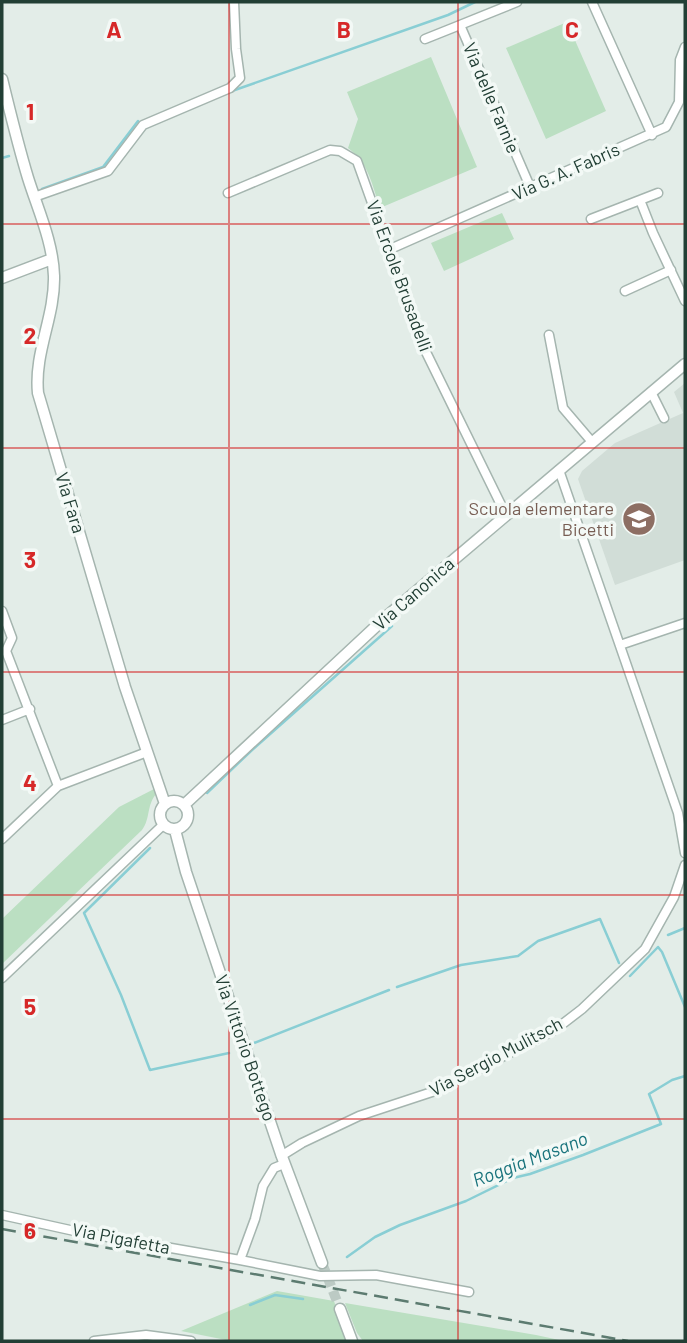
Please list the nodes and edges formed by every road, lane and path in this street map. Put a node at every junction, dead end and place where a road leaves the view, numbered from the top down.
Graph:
1 (234, 2) edge
2 (517, 2) edge
3 (592, 2) edge
4 (460, 25) junction
5 (425, 39) dead end
6 (685, 47) edge
7 (2, 79) edge
8 (652, 135) junction
9 (531, 188) junction
10 (228, 192) dead end
11 (658, 193) dead end
12 (34, 197) junction
13 (640, 200) junction
14 (591, 219) dead end
15 (388, 250) junction
16 (52, 259) junction
17 (671, 270) junction
18 (2, 278) edge
19 (625, 291) dead end
20 (685, 301) edge
21 (549, 335) dead end
22 (685, 364) edge
23 (651, 392) junction
24 (664, 418) dead end
25 (593, 442) junction
26 (559, 470) junction
27 (506, 515) junction
28 (2, 611) edge
29 (685, 623) edge
30 (620, 645) junction
31 (30, 709) junction
32 (2, 720) edge
33 (147, 752) junction
34 (58, 786) junction
35 (165, 804) junction
36 (184, 805) junction
37 (163, 825) junction
38 (175, 830) junction
39 (2, 839) edge
40 (685, 853) edge
41 (685, 864) edge
42 (2, 978) edge
43 (283, 1160) junction
44 (2, 1215) edge
45 (240, 1260) junction
46 (322, 1263) tunnel mouth
47 (469, 1292) dead end
48 (340, 1309) tunnel mouth
49 (97, 1341) edge
50 (191, 1341) edge
51 (352, 1341) edge

1 - 12 street
2 - 4 street, Via delle Farnie
3 - 8 street
4 - 5 street
4 - 9 street, Via delle Farnie
6 - 8 street, Via G. A. Fabris
7 - 12 street, Via Fara
8 - 9 street, Via G. A. Fabris
9 - 15 street, Via G. A. Fabris
10 - 15 street, Via Ercole Brusadelli
11 - 13 street
12 - 16 street, Via Fara
13 - 14 street
13 - 17 street
15 - 27 street, Via Ercole Brusadelli
16 - 18 street
16 - 33 street, Via Fara
17 - 19 street
17 - 20 street
21 - 25 street
22 - 23 street, Via Canonica
23 - 24 street
23 - 25 street, Via Canonica
25 - 26 street, Via Canonica
26 - 27 street, Via Canonica
26 - 30 street
27 - 36 street, Via Canonica
28 - 31 street
29 - 30 street
30 - 40 street
31 - 32 street
31 - 34 street
33 - 34 street
33 - 35 street, Via Fara
34 - 39 street
35 - 36 street
35 - 37 street
36 - 38 street
37 - 38 street
37 - 42 street
38 - 43 street, Via Vittorio Bottego
41 - 43 street, Via Sergio Mulitsch
43 - 45 street
43 - 46 street, Via Vittorio Bottego
44 - 45 street, Via Pigafetta
45 - 47 street, Via Pigafetta
48 - 51 street
49 - 50 street

